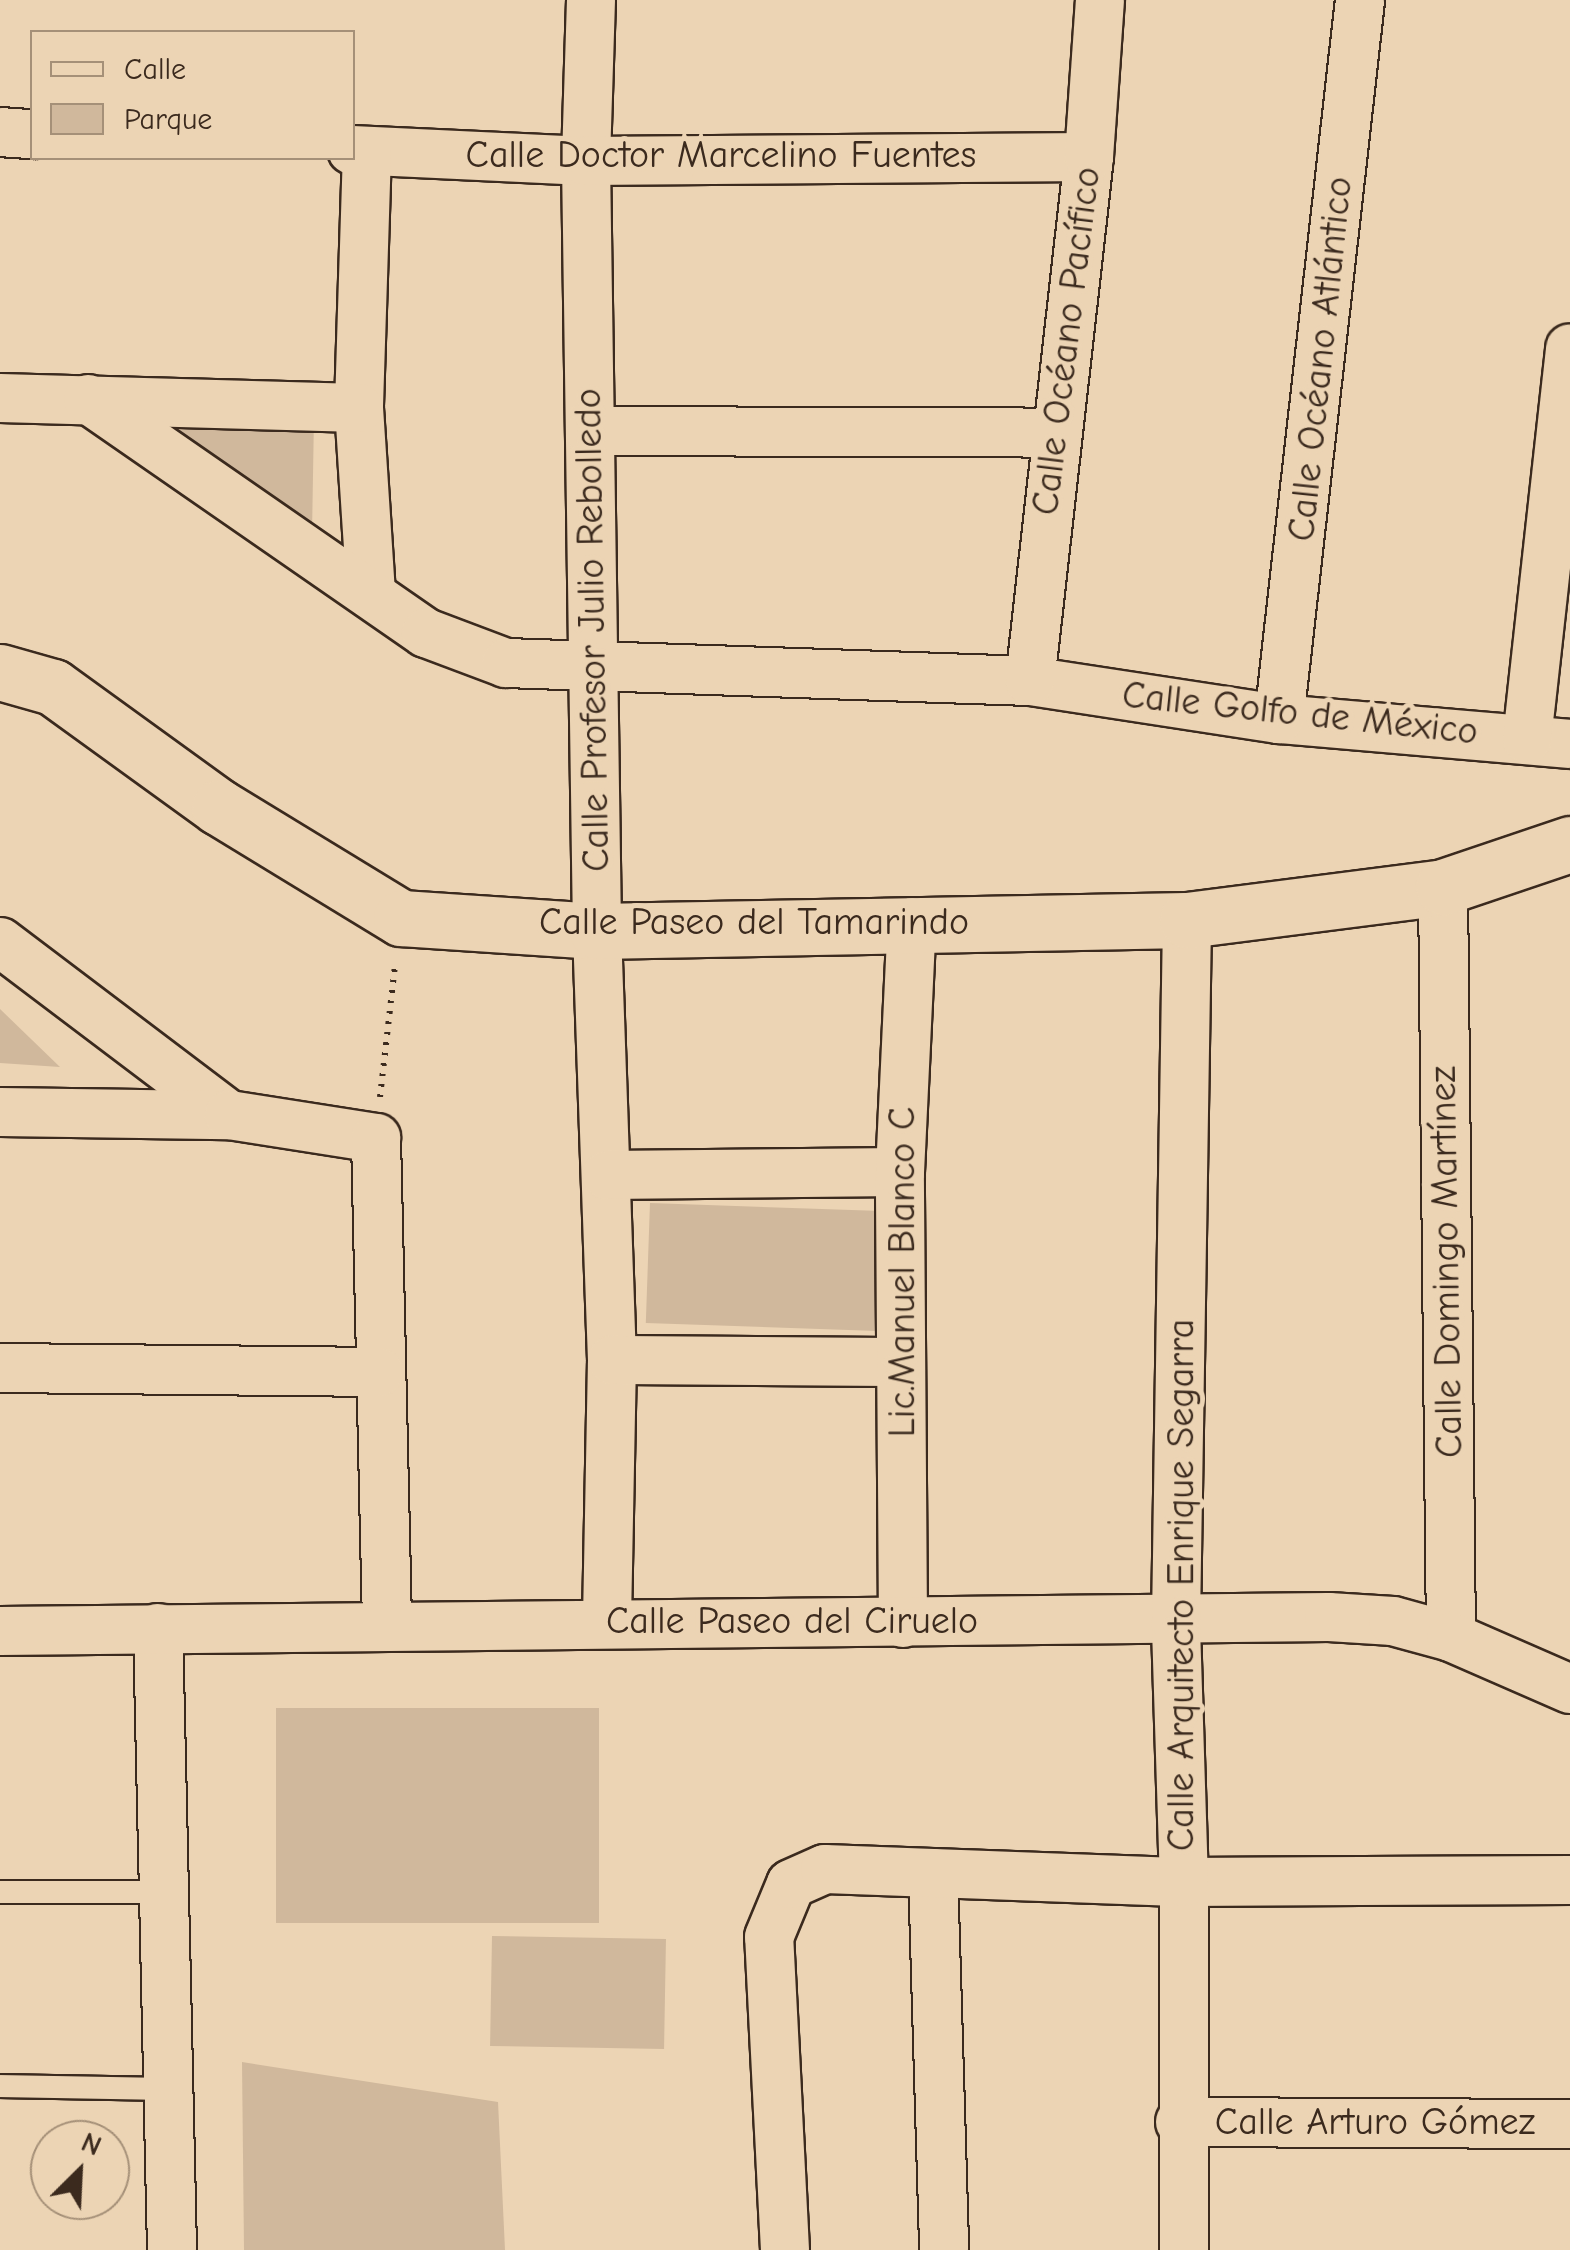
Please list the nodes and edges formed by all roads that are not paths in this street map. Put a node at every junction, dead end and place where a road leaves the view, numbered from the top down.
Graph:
1 (592, 0) edge
2 (1100, 0) edge
3 (1360, 0) edge
4 (0, 132) edge
5 (30, 134) edge
6 (360, 151) edge
7 (1089, 156) junction
8 (586, 161) junction
9 (1570, 348) edge
10 (0, 398) edge
11 (88, 399) junction
12 (359, 408) junction
13 (590, 431) junction
14 (1055, 433) junction
15 (371, 594) junction
16 (596, 671) junction
17 (0, 672) edge
18 (1030, 681) junction
19 (1279, 718) junction
20 (1549, 742) edge
21 (1570, 844) edge
22 (1443, 888) junction
23 (1187, 920) junction
24 (912, 922) junction
25 (596, 931) junction
26 (0, 942) edge
27 (0, 1112) edge
28 (229, 1115) junction
29 (900, 1172) junction
30 (608, 1176) junction
31 (612, 1360) junction
32 (900, 1362) junction
33 (0, 1368) edge
34 (380, 1372) junction
35 (607, 1620) junction
36 (1176, 1622) junction
37 (904, 1623) junction
38 (386, 1626) junction
39 (158, 1628) junction
40 (0, 1631) edge
41 (1451, 1637) junction
42 (1570, 1690) edge
43 (933, 1873) junction
44 (1570, 1880) edge
45 (1184, 1882) junction
46 (0, 1892) edge
47 (165, 1892) junction
48 (0, 2086) edge
49 (170, 2089) junction
50 (1180, 2122) junction
51 (1570, 2124) edge
52 (172, 2250) edge
53 (785, 2250) edge
54 (944, 2250) edge
55 (1184, 2250) edge

1 - 8 street, Calle Profesor Julio Rebolledo
2 - 7 street, Calle Océano Pacífico
3 - 19 street, Calle Océano Atlántico
4 - 5 street
6 - 8 street, Calle Doctor Marcelino Fuentes
6 - 12 street
7 - 8 street, Calle Doctor Marcelino Fuentes
7 - 14 street, Calle Océano Pacífico
8 - 13 street, Calle Profesor Julio Rebolledo
9 - 20 street
10 - 11 street
11 - 12 street
11 - 15 street, Calle Golfo de México
12 - 15 street
13 - 14 street
13 - 16 street, Calle Profesor Julio Rebolledo
14 - 18 street, Calle Océano Pacífico
15 - 16 street, Calle Golfo de México
16 - 18 street, Calle Golfo de México
16 - 25 street, Calle Profesor Julio Rebolledo
17 - 25 street, Calle Paseo del Tamarindo
18 - 19 street, Calle Golfo de México
19 - 20 street, Calle Golfo de México
21 - 22 street, Calle Paseo del Tamarindo
22 - 23 street, Calle Paseo del Tamarindo
22 - 41 street, Calle Domingo Martínez
23 - 24 street, Calle Paseo del Tamarindo
23 - 36 street, Calle Arquitecto Enrique Segarra
24 - 25 street, Calle Paseo del Tamarindo
24 - 29 street, Lic.Manuel Blanco C
25 - 30 street, Calle Profesor Julio Rebolledo
26 - 28 street
27 - 28 street
28 - 34 street
29 - 30 street
29 - 32 street, Lic.Manuel Blanco C
30 - 31 street, Calle Profesor Julio Rebolledo
31 - 32 street
31 - 35 street, Calle Profesor Julio Rebolledo
32 - 37 street, Lic.Manuel Blanco C
33 - 34 street
34 - 38 street
35 - 37 street, Calle Paseo del Ciruelo
35 - 38 street, Calle Paseo del Ciruelo
36 - 37 street, Calle Paseo del Ciruelo
36 - 41 street, Calle Paseo del Ciruelo
36 - 45 street, Calle Arquitecto Enrique Segarra
38 - 39 street, Calle Paseo del Ciruelo
39 - 40 street, Calle Paseo del Ciruelo
39 - 47 street
41 - 42 street, Calle Paseo del Ciruelo
43 - 45 street
43 - 53 street
43 - 54 street
44 - 45 street
45 - 50 street, Calle Arquitecto Enrique Segarra
46 - 47 lane
47 - 49 street
48 - 49 lane
49 - 52 street
50 - 51 street, Calle Arturo Gómez
50 - 55 street, Calle Arquitecto Enrique Segarra

